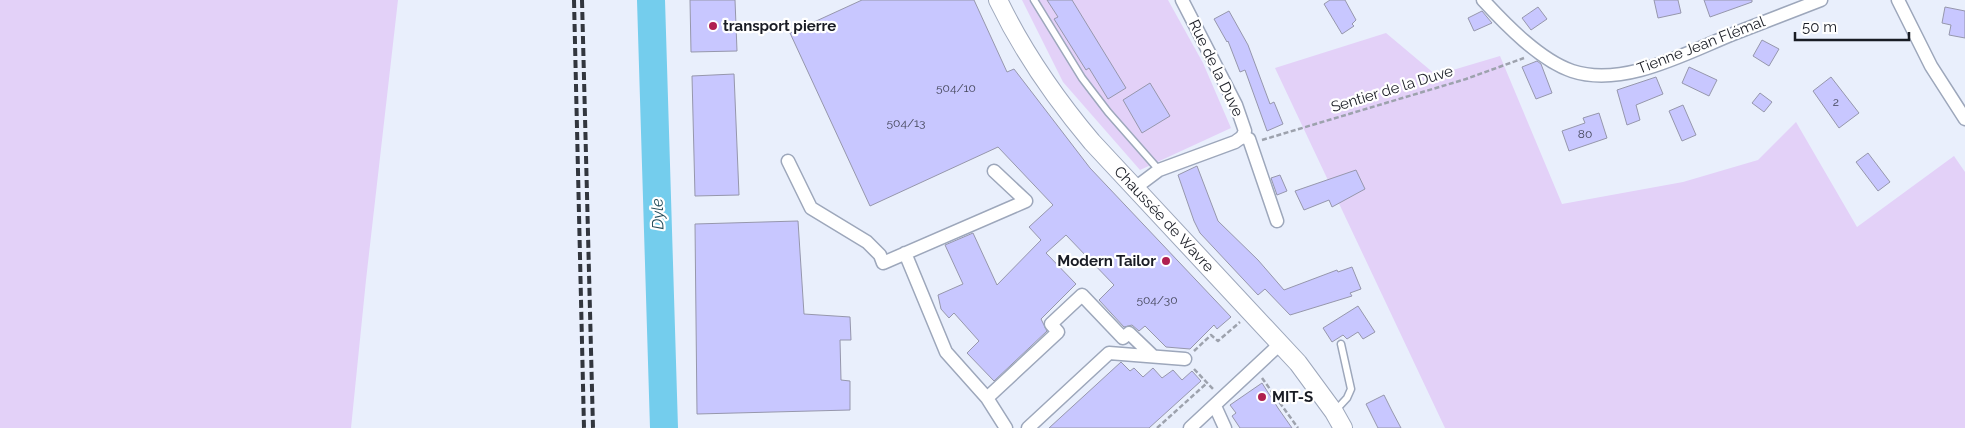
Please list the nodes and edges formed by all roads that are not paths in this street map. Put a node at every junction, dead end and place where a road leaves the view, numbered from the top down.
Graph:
1 (998, 0) edge
2 (1034, 0) edge
3 (1182, 0) edge
4 (1483, 0) edge
5 (1822, 0) edge
6 (1898, 0) edge
7 (1965, 119) edge
8 (1246, 138) junction
9 (788, 161) dead end
10 (1160, 170) junction
11 (994, 171) dead end
12 (1135, 188) junction
13 (1277, 221) dead end
14 (905, 253) junction
15 (1280, 344) junction
16 (1341, 344) dead end
17 (1153, 356) junction
18 (1185, 359) road end
19 (987, 398) junction
20 (1218, 403) junction
21 (1334, 412) junction
22 (1006, 428) edge
23 (1028, 428) edge
24 (1190, 428) edge
25 (1225, 428) edge
26 (1343, 428) edge

1 - 12 main road, Chaussée de Wavre
2 - 10 lane
3 - 8 street, Rue de la Duve
4 - 5 street, Tienne Jean Flémal
6 - 7 street
8 - 10 street, Rue de la Duve
8 - 13 street, Rue de la Duve
9 - 14 street
10 - 12 street, Rue de la Duve
11 - 14 street
12 - 15 main road, Chaussée de Wavre
14 - 19 street
15 - 20 street
15 - 21 main road, Chaussée de Wavre
16 - 21 lane
17 - 18 street
17 - 19 street
17 - 23 street
19 - 22 street
20 - 24 street
20 - 25 street
21 - 26 main road, Chaussée de Wavre

